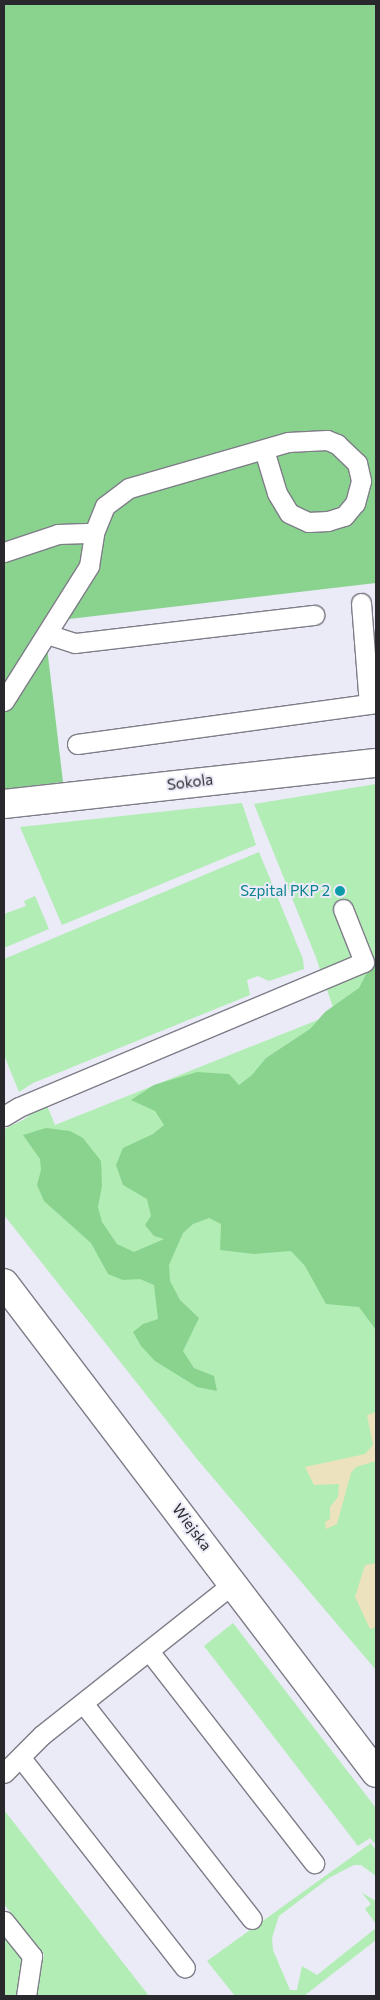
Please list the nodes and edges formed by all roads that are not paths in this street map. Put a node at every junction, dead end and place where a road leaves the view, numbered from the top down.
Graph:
1 (264, 450) junction
2 (94, 533) junction
3 (4, 552) edge
4 (361, 603) dead end
5 (314, 615) dead end
6 (47, 634) junction
7 (4, 701) edge
8 (373, 704) edge
9 (77, 744) dead end
10 (376, 763) edge
11 (4, 804) edge
12 (344, 909) dead end
13 (4, 1116) edge
14 (4, 1282) edge
15 (234, 1583) junction
16 (149, 1651) junction
17 (83, 1703) junction
18 (21, 1758) junction
19 (4, 1773) edge
20 (376, 1774) edge
21 (314, 1863) dead end
22 (252, 1919) dead end
23 (4, 1921) edge
24 (185, 1968) dead end
25 (26, 1996) edge

1 - 1 lane
1 - 2 lane
2 - 3 lane
2 - 6 lane
4 - 8 lane
5 - 6 lane
6 - 7 lane
8 - 9 lane
10 - 11 street, Sokola
12 - 13 lane
14 - 15 street, Wiejska
15 - 16 lane
15 - 20 street, Wiejska
16 - 17 lane
16 - 21 lane
17 - 18 lane
17 - 22 lane
18 - 19 lane
18 - 24 lane
23 - 25 lane

